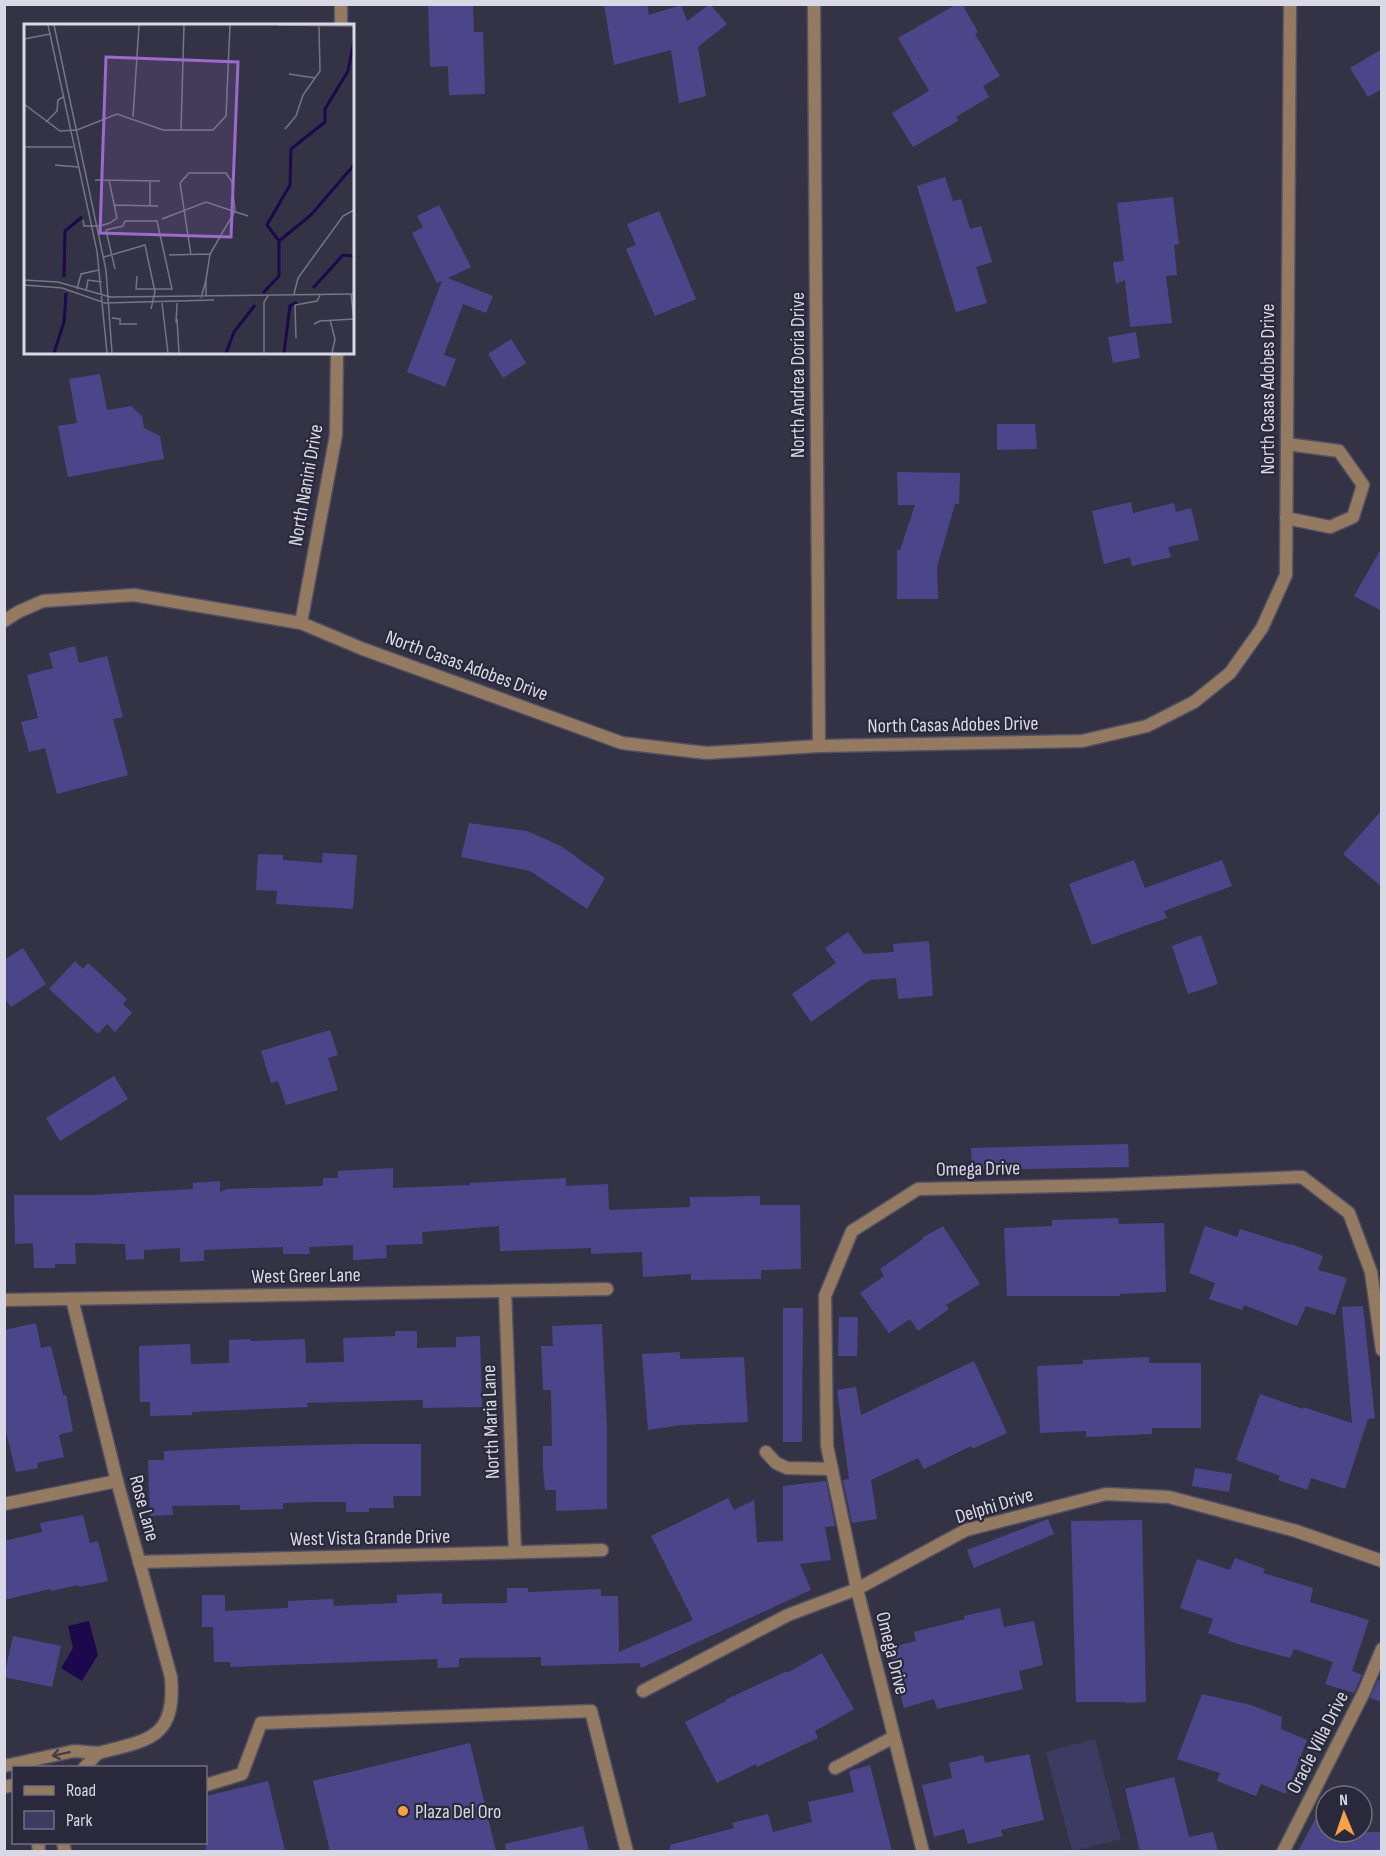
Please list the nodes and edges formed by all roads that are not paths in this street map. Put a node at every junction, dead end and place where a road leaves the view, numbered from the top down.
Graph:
1 (341, 4) edge
2 (814, 4) edge
3 (1290, 4) edge
4 (341, 24) edge
5 (337, 354) edge
6 (1287, 444) junction
7 (1286, 518) junction
8 (4, 621) edge
9 (301, 623) junction
10 (819, 746) junction
11 (608, 1289) dead end
12 (505, 1291) junction
13 (72, 1299) junction
14 (4, 1300) edge
15 (1382, 1350) edge
16 (766, 1452) dead end
17 (832, 1469) junction
18 (117, 1481) junction
19 (4, 1504) edge
20 (602, 1550) dead end
21 (515, 1552) junction
22 (1382, 1561) edge
23 (139, 1562) junction
24 (857, 1589) junction
25 (1382, 1649) edge
26 (643, 1691) dead end
27 (894, 1737) junction
28 (98, 1753) junction
29 (4, 1766) edge
30 (85, 1766) edge
31 (835, 1768) dead end
32 (207, 1785) edge
33 (627, 1851) edge
34 (923, 1851) edge
35 (1283, 1851) edge

1 - 4 street
2 - 10 street, North Andrea Doria Drive
3 - 6 street, North Casas Adobes Drive
5 - 9 street, North Nanini Drive
6 - 7 street, North Casas Adobes Drive
6 - 7 street
7 - 10 street, North Casas Adobes Drive
8 - 9 street, North Casas Adobes Drive
9 - 10 street, North Casas Adobes Drive
11 - 12 street, West Greer Lane
12 - 13 street, West Greer Lane
12 - 21 street, North Maria Lane
13 - 14 street, West Greer Lane
13 - 18 street, Rose Lane
15 - 17 street, Omega Drive
16 - 17 street
17 - 24 street, Omega Drive
18 - 19 street
18 - 23 street, Rose Lane
20 - 21 street, West Vista Grande Drive
21 - 23 street, West Vista Grande Drive
22 - 24 street, Delphi Drive
23 - 28 street, Rose Lane
24 - 26 street, Delphi Drive
24 - 27 street, Omega Drive
25 - 35 street, Oracle Villa Drive
27 - 31 street
27 - 34 street, Omega Drive
28 -> 29 street
28 - 30 street
32 - 33 street

